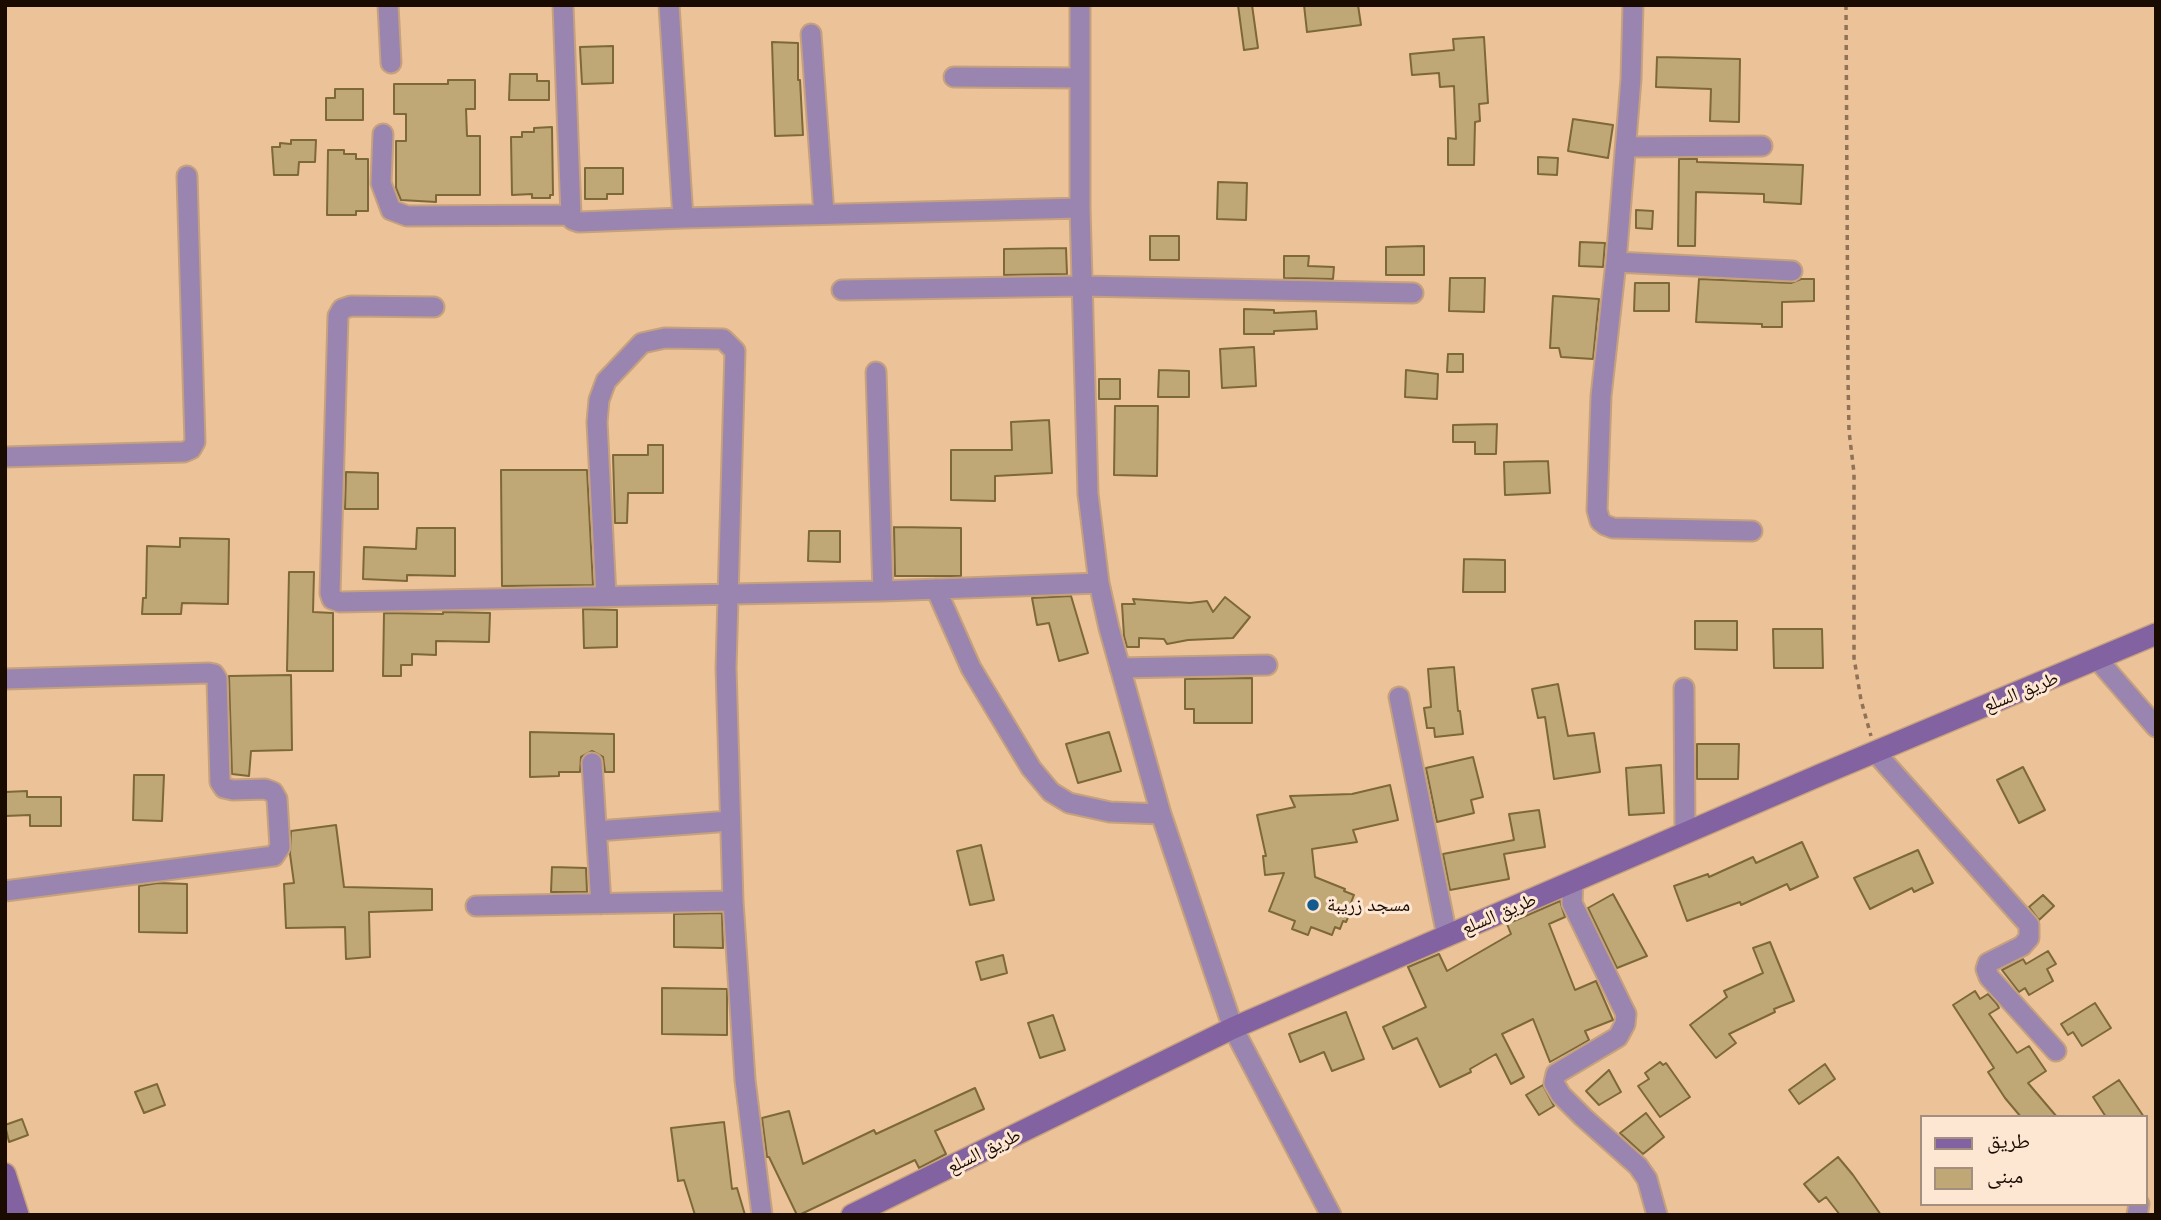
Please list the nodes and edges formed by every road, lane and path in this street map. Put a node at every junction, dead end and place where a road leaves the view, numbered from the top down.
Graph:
1 (388, 5) edge
2 (563, 5) edge
3 (669, 5) edge
4 (1080, 5) edge
5 (1633, 5) edge
6 (1846, 5) edge
7 (811, 34) dead end
8 (391, 63) dead end
9 (954, 77) dead end
10 (1080, 78) junction
11 (383, 134) dead end
12 (1762, 146) dead end
13 (1626, 147) junction
14 (187, 176) dead end
15 (1080, 208) junction
16 (824, 214) junction
17 (571, 215) junction
18 (683, 218) junction
19 (1616, 262) junction
20 (1791, 271) dead end
21 (1082, 286) junction
22 (842, 290) dead end
23 (1413, 293) dead end
24 (434, 307) dead end
25 (876, 372) dead end
26 (5, 457) edge
27 (1752, 531) dead end
28 (1099, 583) junction
29 (936, 589) junction
30 (883, 591) junction
31 (729, 593) junction
32 (606, 596) junction
33 (2156, 634) edge
34 (2098, 660) junction
35 (1267, 665) dead end
36 (1120, 668) junction
37 (5, 679) edge
38 (1684, 688) dead end
39 (1399, 697) dead end
40 (2156, 727) edge
41 (1875, 752) junction
42 (592, 763) dead end
43 (1161, 814) junction
44 (730, 821) junction
45 (597, 831) junction
46 (1685, 833) junction
47 (1573, 882) junction
48 (5, 891) edge
49 (733, 901) junction
50 (601, 904) junction
51 (476, 906) dead end
52 (1447, 936) junction
53 (1233, 1028) junction
54 (2056, 1051) dead end
55 (5, 1174) edge
56 (18, 1215) edge
57 (762, 1215) edge
58 (852, 1215) edge
59 (1331, 1215) edge
60 (1657, 1215) edge

1 - 8 street
2 - 17 street
3 - 18 street
4 - 10 street
5 - 13 street
6 - 41 path
7 - 16 street
9 - 10 street
10 - 15 street
11 - 17 street
12 - 13 street
13 - 19 street
14 - 26 street
15 - 16 street
15 - 21 street
16 - 18 street
17 - 18 street
19 - 20 street
19 - 27 street
21 - 22 street
21 - 23 street
21 - 28 street
24 - 32 street
25 - 30 street
28 - 29 street
28 - 36 street
29 - 30 street
29 - 43 street
30 - 31 street
31 - 32 street
31 - 32 street
31 - 44 street
33 - 34 street, طريق السلع
34 - 40 street
34 - 41 street, طريق السلع
35 - 36 street
36 - 43 street
37 - 48 street
38 - 46 street
39 - 52 street
41 - 46 street, طريق السلع
41 - 54 street
42 - 45 street
43 - 53 street
44 - 45 street
44 - 49 street
45 - 50 street
46 - 47 street, طريق السلع
47 - 52 street, طريق السلع
47 - 60 street
49 - 50 street
49 - 57 street
50 - 51 street
52 - 53 street, طريق السلع
53 - 58 street, طريق السلع
53 - 59 street
55 - 56 street

